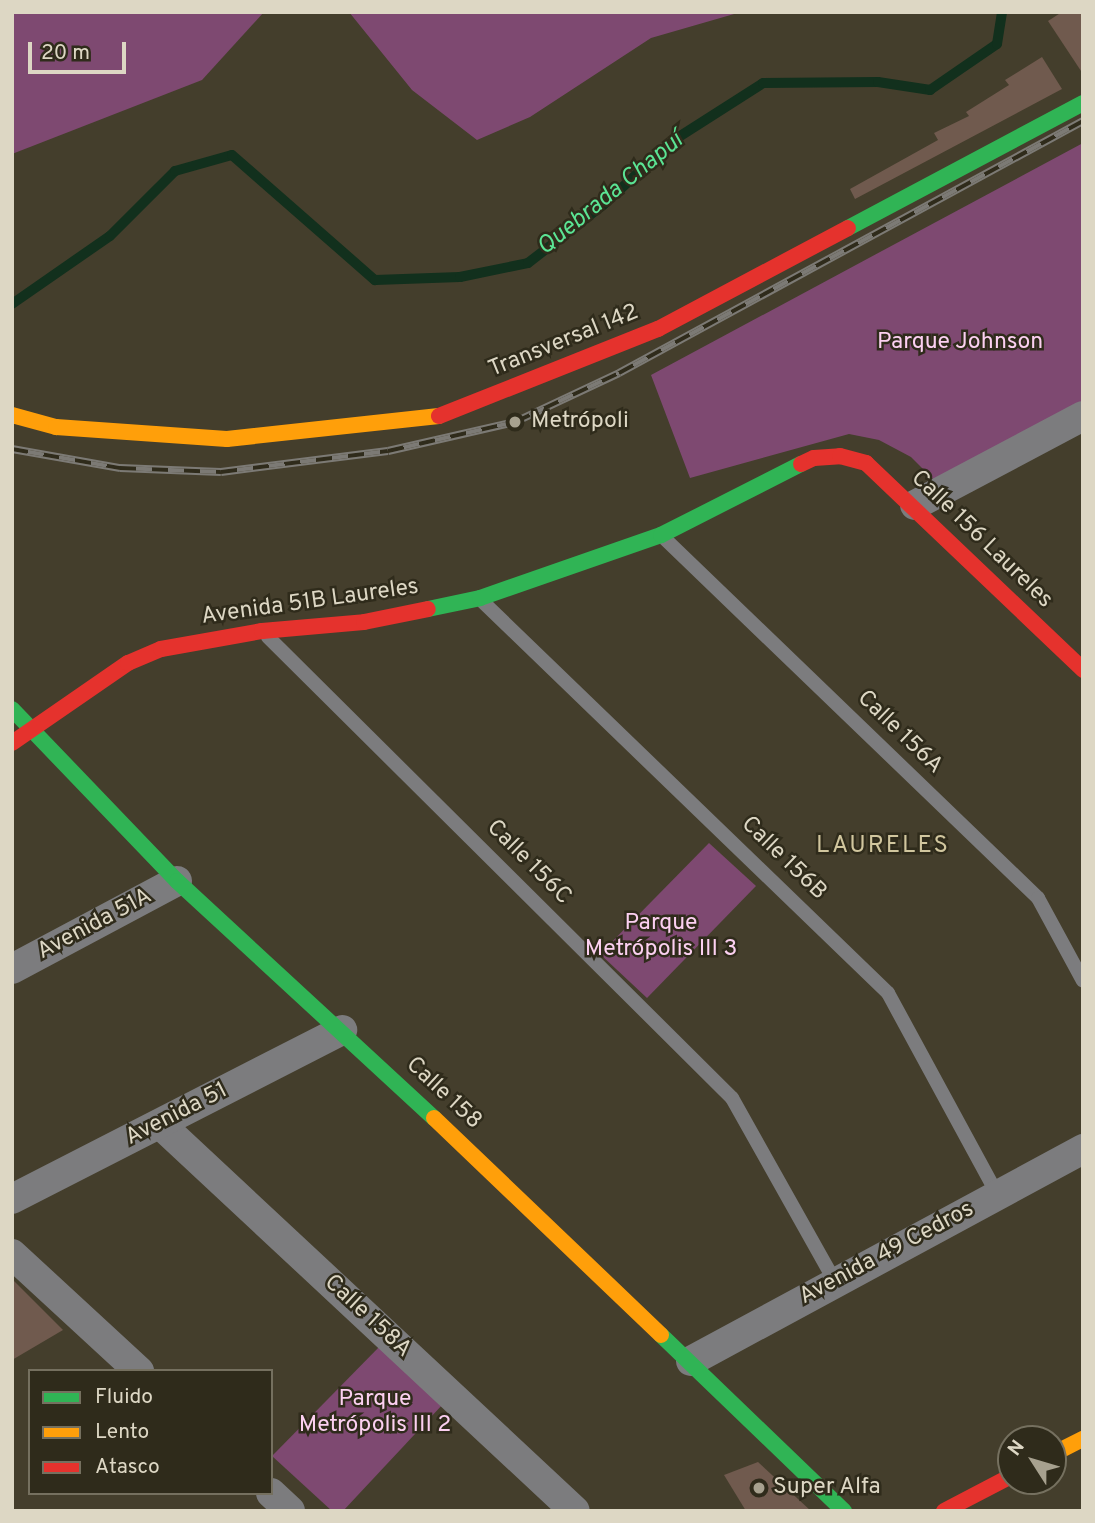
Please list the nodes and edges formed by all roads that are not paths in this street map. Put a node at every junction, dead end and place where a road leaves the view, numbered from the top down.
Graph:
1 (1083, 103) edge
2 (12, 415) edge
3 (1083, 416) edge
4 (840, 456) joint
5 (915, 505) junction
6 (661, 535) junction
7 (480, 598) junction
8 (262, 631) junction
9 (1079, 662) edge
10 (12, 709) edge
11 (34, 732) junction
12 (12, 743) edge
13 (177, 881) junction
14 (12, 969) edge
15 (1083, 981) edge
16 (342, 1030) junction
17 (160, 1124) junction
18 (1083, 1149) edge
19 (998, 1196) junction
20 (12, 1199) edge
21 (12, 1254) edge
22 (834, 1280) junction
23 (691, 1361) junction
24 (137, 1369) edge
25 (1083, 1438) edge
26 (1067, 1447) edge
27 (997, 1485) edge
28 (273, 1495) edge
29 (966, 1506) edge
30 (290, 1511) edge
31 (575, 1511) edge
32 (844, 1511) edge
33 (944, 1511) edge

1 - 2 street, Transversal 142
3 - 5 street
4 - 5 street, Calle 156 Laureles
4 - 6 street, Avenida 51B Laureles
5 - 9 street, Calle 156 Laureles
6 - 7 street, Avenida 51B Laureles
6 - 15 lane, Calle 156A
7 - 8 street, Avenida 51B Laureles
7 - 19 lane, Calle 156B
8 - 11 street, Avenida 51B Laureles
8 - 22 lane, Calle 156C
10 - 11 street, Calle 158
11 - 12 street, Avenida 51B Laureles
11 - 13 street, Calle 158
13 - 14 street, Avenida 51A
13 - 16 street, Calle 158
16 - 17 street, Avenida 51
16 - 23 street, Calle 158
17 - 20 street, Avenida 51
17 - 31 street, Calle 158A
18 - 19 street, Avenida 49 Cedros
19 - 22 street, Avenida 49 Cedros
21 - 24 street
22 - 23 street, Avenida 49 Cedros
23 - 32 street, Calle 158
25 - 26 street
27 - 29 street
28 - 30 street
29 - 33 street

